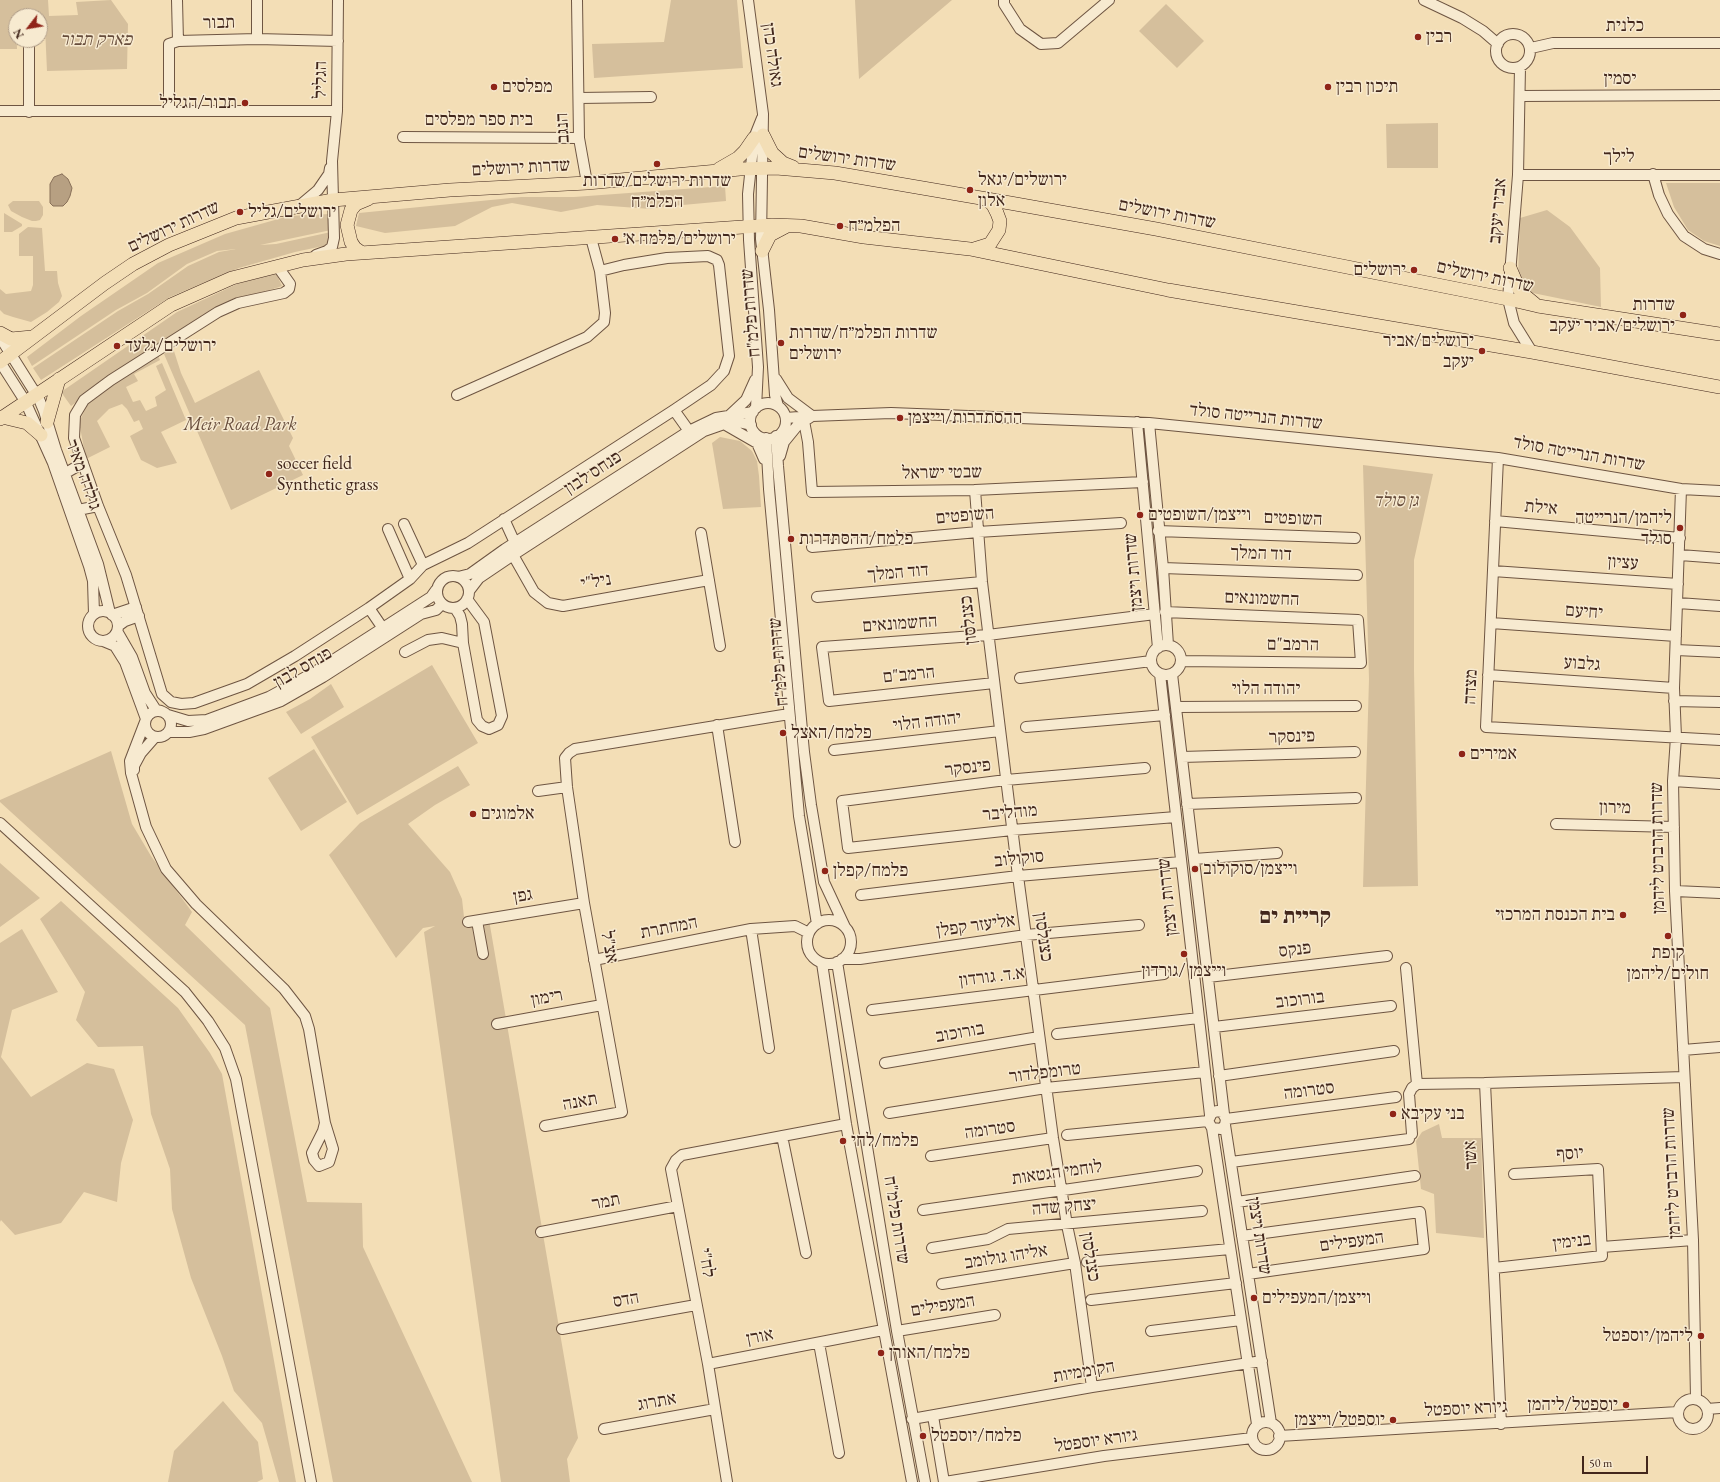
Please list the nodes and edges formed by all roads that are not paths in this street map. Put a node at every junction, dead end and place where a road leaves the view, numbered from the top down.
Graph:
1 (177, 0) edge
2 (257, 0) edge
3 (338, 0) edge
4 (577, 0) edge
5 (748, 0) edge
6 (1004, 0) edge
7 (1108, 0) edge
8 (1424, 0) edge
9 (257, 39) junction
10 (178, 41) junction
11 (338, 41) junction
12 (1720, 43) edge
13 (1498, 44) junction
14 (29, 48) edge
15 (1530, 48) junction
16 (1520, 67) junction
17 (1720, 95) edge
18 (1520, 96) junction
19 (651, 97) dead end
20 (579, 98) junction
21 (0, 111) edge
22 (337, 111) junction
23 (29, 112) junction
24 (169, 112) junction
25 (759, 136) junction
26 (402, 137) dead end
27 (579, 138) junction
28 (332, 161) junction
29 (757, 169) junction
30 (799, 169) junction
31 (716, 171) junction
32 (1654, 174) junction
33 (1518, 175) junction
34 (1720, 175) edge
35 (587, 183) junction
36 (373, 197) junction
37 (986, 199) junction
38 (333, 200) junction
39 (299, 206) junction
40 (788, 225) junction
41 (754, 226) junction
42 (591, 238) junction
43 (970, 249) junction
44 (762, 251) junction
45 (362, 253) junction
46 (1720, 254) edge
47 (303, 260) junction
48 (278, 267) junction
49 (1510, 268) junction
50 (600, 271) junction
51 (1508, 299) junction
52 (1538, 306) junction
53 (0, 333) edge
54 (1720, 334) edge
55 (0, 337) edge
56 (33, 337) junction
57 (1532, 352) junction
58 (11, 354) junction
59 (0, 362) edge
60 (758, 367) junction
61 (774, 375) junction
62 (59, 379) junction
63 (1720, 387) edge
64 (457, 395) dead end
65 (31, 398) junction
66 (778, 406) junction
67 (674, 410) junction
68 (754, 410) junction
69 (730, 415) junction
70 (1, 418) edge
71 (786, 418) junction
72 (808, 419) junction
73 (47, 422) junction
74 (1137, 422) junction
75 (1149, 423) junction
76 (724, 424) junction
77 (751, 425) junction
78 (689, 431) junction
79 (41, 435) junction
80 (776, 436) junction
81 (766, 438) junction
82 (1498, 458) junction
83 (83, 463) junction
84 (778, 466) junction
85 (64, 474) junction
86 (1143, 482) junction
87 (1682, 489) junction
88 (769, 490) junction
89 (975, 490) junction
90 (1720, 490) edge
91 (98, 506) junction
92 (78, 510) junction
93 (504, 520) junction
94 (1495, 521) junction
95 (1121, 523) dead end
96 (404, 524) dead end
97 (388, 530) dead end
98 (1158, 531) junction
99 (978, 532) junction
100 (701, 533) dead end
101 (1356, 538) dead end
102 (1680, 538) junction
103 (515, 543) junction
104 (812, 547) dead end
105 (513, 555) junction
106 (1680, 555) junction
107 (1720, 558) edge
108 (423, 565) junction
109 (1163, 568) junction
110 (1493, 571) junction
111 (1357, 574) dead end
112 (458, 577) junction
113 (410, 579) junction
114 (709, 580) junction
115 (982, 582) junction
116 (1678, 584) junction
117 (436, 590) junction
118 (468, 595) junction
119 (818, 597) dead end
120 (442, 604) junction
121 (1678, 604) junction
122 (1720, 606) edge
123 (369, 608) junction
124 (455, 608) junction
125 (138, 612) junction
126 (1160, 613) junction
127 (94, 614) junction
128 (111, 614) junction
129 (1358, 620) joint
130 (1491, 623) junction
131 (382, 627) junction
132 (117, 628) junction
133 (988, 634) junction
134 (1676, 636) junction
135 (103, 641) junction
136 (463, 643) junction
137 (720, 646) dead end
138 (1163, 646) junction
139 (1676, 650) junction
140 (405, 652) dead end
141 (1720, 652) edge
142 (1151, 661) junction
143 (1182, 661) junction
144 (1160, 674) junction
145 (1172, 674) junction
146 (1488, 675) junction
147 (1020, 678) dead end
148 (994, 683) junction
149 (1674, 688) junction
150 (1674, 700) junction
151 (829, 701) joint
152 (1720, 702) edge
153 (1356, 706) dead end
154 (1176, 707) junction
155 (164, 713) junction
156 (789, 714) junction
157 (1165, 715) junction
158 (146, 720) junction
159 (717, 725) junction
160 (1026, 727) dead end
161 (1000, 731) junction
162 (169, 732) junction
163 (155, 737) junction
164 (1676, 737) junction
165 (1720, 740) edge
166 (834, 750) dead end
167 (1355, 752) dead end
168 (1182, 758) junction
169 (1145, 768) dead end
170 (133, 780) junction
171 (1006, 780) junction
172 (1673, 781) junction
173 (1720, 784) edge
174 (567, 787) junction
175 (538, 791) dead end
176 (1356, 798) dead end
177 (1187, 804) junction
178 (1176, 817) junction
179 (0, 823) edge
180 (1556, 824) dead end
181 (1674, 827) junction
182 (1012, 830) junction
183 (735, 842) dead end
184 (848, 848) joint
185 (1277, 853) dead end
186 (1194, 859) junction
187 (1182, 862) junction
188 (1018, 876) junction
189 (1675, 891) junction
190 (1720, 893) edge
191 (862, 895) dead end
192 (584, 903) junction
193 (817, 924) junction
194 (1139, 924) dead end
195 (845, 927) junction
196 (751, 930) junction
197 (809, 933) junction
198 (1026, 935) junction
199 (483, 954) dead end
200 (1387, 956) dead end
201 (594, 960) junction
202 (840, 961) junction
203 (822, 963) junction
204 (1406, 968) dead end
205 (1164, 974) dead end
206 (1208, 977) junction
207 (1033, 989) junction
208 (602, 1005) junction
209 (1391, 1006) dead end
210 (872, 1010) dead end
211 (1199, 1018) junction
212 (497, 1024) dead end
213 (1214, 1027) junction
214 (1057, 1034) dead end
215 (1039, 1037) junction
216 (1720, 1047) edge
217 (769, 1048) dead end
218 (1683, 1050) junction
219 (1394, 1051) dead end
220 (886, 1062) dead end
221 (1205, 1072) junction
222 (1219, 1076) junction
223 (1684, 1077) junction
224 (1485, 1083) junction
225 (1417, 1084) junction
226 (1046, 1088) junction
227 (1396, 1097) dead end
228 (622, 1112) joint
229 (889, 1113) dead end
230 (1225, 1119) junction
231 (1210, 1121) junction
232 (325, 1122) dead end
233 (846, 1124) junction
234 (545, 1126) dead end
235 (1067, 1135) dead end
236 (782, 1136) junction
237 (1053, 1138) junction
238 (931, 1156) dead end
239 (1231, 1162) junction
240 (1197, 1171) dead end
241 (1514, 1174) dead end
242 (1415, 1176) dead end
243 (1062, 1189) junction
244 (1237, 1202) junction
245 (678, 1206) junction
246 (923, 1210) dead end
247 (1202, 1211) dead end
248 (1067, 1225) junction
249 (541, 1232) dead end
250 (1242, 1236) junction
251 (1693, 1240) junction
252 (1602, 1247) junction
253 (932, 1248) dead end
254 (1230, 1249) junction
255 (806, 1253) dead end
256 (1087, 1262) dead end
257 (1075, 1264) junction
258 (1494, 1268) junction
259 (1248, 1274) junction
260 (1236, 1283) junction
261 (942, 1284) dead end
262 (1091, 1300) dead end
263 (696, 1305) junction
264 (995, 1315) dead end
265 (1241, 1320) junction
266 (562, 1329) dead end
267 (883, 1330) junction
268 (897, 1331) junction
269 (1151, 1331) dead end
270 (818, 1342) junction
271 (1262, 1361) junction
272 (1248, 1363) junction
273 (708, 1364) junction
274 (1092, 1387) junction
275 (1696, 1399) junction
276 (1720, 1408) edge
277 (715, 1409) junction
278 (1707, 1409) junction
279 (1678, 1412) junction
280 (934, 1416) junction
281 (912, 1419) junction
282 (1271, 1423) junction
283 (1257, 1424) junction
284 (1501, 1424) junction
285 (604, 1429) dead end
286 (1279, 1436) junction
287 (1252, 1438) junction
288 (839, 1452) dead end
289 (311, 1482) edge
290 (727, 1482) edge
291 (912, 1482) edge
292 (925, 1482) edge
293 (945, 1482) edge

1 - 10 street
2 - 9 street
3 - 11 street, הגליל
4 - 20 street, הנגב
5 - 25 street, גאולה כהן
6 - 7 street
8 - 13 street
9 - 10 street, תבור
9 - 11 street, תבור
10 - 24 street, תבור
11 - 22 street, הגליל
12 - 15 street, כלנית
13 - 15 street
13 - 16 street
14 - 23 street
15 - 16 street
16 - 18 street, אביר יעקב
17 - 18 street, יסמין
18 - 33 street, אביר יעקב
19 - 20 street
20 - 27 street, הנגב
21 - 23 street
22 - 24 street
22 - 28 street, הגליל
23 - 24 street
25 - 29 street, גאולה כהן
25 - 30 main road
25 - 31 main road
26 - 27 street, בית ספר מפלסים
27 - 35 street, הנגב
28 - 38 street, הגליל
28 - 39 street, הגליל
29 - 30 main road, שדרות ירושלים
29 - 31 main road, שדרות ירושלים
29 - 41 street, שדרות פלמ"ח
30 - 37 main road, שדרות ירושלים
31 - 35 main road, שדרות ירושלים
32 - 33 street, לילך
32 - 34 street, לילך
32 - 46 street
33 - 49 street, אביר יעקב
35 - 36 main road, שדרות ירושלים
36 - 38 main road, שדרות ירושלים
36 - 45 main road
37 - 43 main road
37 - 51 main road, שדרות ירושלים
38 - 39 main road, שדרות ירושלים
38 - 47 street, הגליל
39 - 56 main road, שדרות ירושלים
40 - 41 main road
40 - 43 main road
40 - 44 main road
41 - 42 main road
41 - 44 street, שדרות פלמ"ח
41 - 60 street, שדרות פלמ"ח
42 - 45 main road
42 - 50 street
43 - 57 main road
44 - 61 street, שדרות פלמ"ח
45 - 47 main road
47 - 48 main road
48 - 62 main road
48 - 83 street
49 - 51 street, אביר יעקב
49 - 52 main road
50 - 64 street
50 - 67 street
51 - 52 main road, שדרות ירושלים
51 - 57 street, אביר יעקב
52 - 54 main road, שדרות ירושלים
53 - 56 main road
55 - 58 street, גולדה מאיר
56 - 58 main road, שדרות ירושלים
57 - 63 main road
58 - 59 main road, שדרות ירושלים
58 - 65 street, גולדה מאיר
59 - 65 street, גולדה מאיר
60 - 68 street, שדרות פלמ"ח
60 - 69 street
61 - 66 street, שדרות פלמ"ח
61 - 72 street
62 - 65 main road
62 - 73 main road
65 - 70 main road
65 - 73 street, גולדה מאיר
65 - 79 street, גולדה מאיר
66 - 68 street
66 - 71 street
67 - 78 street
67 - 93 street
68 - 69 street, פנחס לבון
68 - 77 street
69 - 78 street, פנחס לבון
70 - 79 main road
71 - 72 street, שדרות הנרייטה סולד
71 - 80 street
72 - 74 street, שדרות הנרייטה סולד
72 - 84 street
72 - 89 street, שבטי ישראל
73 - 85 street, גולדה מאיר
74 - 75 street, שדרות הנרייטה סולד
74 - 86 street, שדרות ויצמן
75 - 82 street, שדרות הנרייטה סולד
75 - 98 street, שדרות ויצמן
76 - 77 street, פנחס לבון
76 - 88 street
76 - 105 street, פנחס לבון
77 - 81 street
78 - 103 street, פנחס לבון
79 - 127 street, גולדה מאיר
80 - 81 street
80 - 84 street, שדרות פלמ"ח
81 - 88 street, שדרות פלמ"ח
82 - 87 street, שדרות הנרייטה סולד
82 - 94 street, מצדה
83 - 85 street
83 - 91 street
84 - 195 street, שדרות פלמ"ח
85 - 92 street, גולדה מאיר
86 - 89 street, שבטי ישראל
86 - 126 street, שדרות ויצמן
87 - 90 street, שדרות הנרייטה סולד
87 - 102 street, שדרות הרברט ליהמן
88 - 156 street, שדרות פלמ"ח
89 - 99 street, כצנלסון
91 - 92 street
91 - 125 street
92 - 128 street, גולדה מאיר
93 - 103 street
93 - 108 street
94 - 102 street, אילת
94 - 110 street, מצדה
95 - 99 street, השופטים
96 - 108 street
97 - 113 street
98 - 101 street, השופטים
98 - 109 street, שדרות ויצמן
99 - 104 street, השופטים
99 - 115 street, כצנלסון
100 - 114 street
102 - 106 street, שדרות הרברט ליהמן
103 - 112 street, פנחס לבון
105 - 114 street, ניל"י
105 - 118 street, פנחס לבון
106 - 107 street
106 - 116 street, שדרות הרברט ליהמן
108 - 113 street
109 - 111 street, דוד המלך
109 - 126 street, שדרות ויצמן
110 - 116 street, עציון
110 - 130 street, מצדה
112 - 117 street
112 - 118 street
113 - 123 street
114 - 137 street
115 - 119 street, דוד המלך
115 - 133 street, כצנלסון
116 - 121 street, שדרות הרברט ליהמן
117 - 120 street
117 - 131 street, פנחס לבון
118 - 124 street
118 - 136 street
120 - 124 street
120 - 162 street, פנחס לבון
121 - 122 street
121 - 134 street, שדרות הרברט ליהמן
123 - 125 street
123 - 131 street
124 - 136 street
125 - 128 street
125 - 132 street
126 - 129 street, החשמונאים
126 - 133 street, החשמונאים
126 - 138 street, שדרות ויצמן
127 - 128 street
127 - 135 street
128 - 132 street
129 - 143 street, הרמב"ם
130 - 134 street, יחיעם
130 - 146 street, מצדה
131 - 155 street, פנחס לבון
132 - 135 street
132 - 155 street
133 - 148 street, כצנלסון
133 - 151 street, החשמונאים
134 - 139 street, שדרות הרברט ליהמן
135 - 158 street
136 - 140 street
138 - 142 street
138 - 143 street
139 - 141 street
139 - 149 street, שדרות הרברט ליהמן
142 - 144 street
142 - 147 street
143 - 145 street
144 - 145 street
144 - 157 street, שדרות ויצמן
145 - 154 street, שדרות ויצמן
146 - 149 street, גלבוע
146 - 164 street, מצדה
148 - 151 street, הרמב"ם
148 - 161 street, כצנלסון
149 - 150 street, שדרות הרברט ליהמן
150 - 152 street
150 - 164 street, שדרות הרברט ליהמן
153 - 154 street, יהודה הלוי
154 - 168 street, שדרות ויצמן
155 - 158 street
155 - 162 street
156 - 159 street, אצ"ל
156 - 193 street, שדרות פלמ"ח
157 - 160 street
157 - 178 street, שדרות ויצמן
158 - 163 street
158 - 170 street
159 - 174 street, אצ"ל
159 - 183 street
161 - 166 street, יהודה הלוי
161 - 171 street, כצנלסון
162 - 163 street
163 - 170 street
164 - 165 street, מצדה
164 - 172 street, שדרות הרברט ליהמן
167 - 168 street, פינסקר
168 - 177 street, שדרות ויצמן
169 - 171 street, פינסקר
170 - 232 street
171 - 182 street, כצנלסון
171 - 184 street, פינסקר
172 - 173 street
172 - 181 street, שדרות הרברט ליהמן
174 - 175 street
174 - 192 street, אצ"ל
176 - 177 street
177 - 186 street, שדרות ויצמן
178 - 182 street, מוהליבר
178 - 187 street, שדרות ויצמן
179 - 289 street
180 - 181 street, מירון
181 - 189 street, שדרות הרברט ליהמן
182 - 184 street, מוהליבר
182 - 188 street, כצנלסון
185 - 186 street
186 - 206 street, שדרות ויצמן
187 - 188 street, סוקולוב
187 - 211 street, שדרות ויצמן
188 - 191 street, סוקולוב
188 - 198 street, כצנלסון
189 - 190 street
189 - 218 street, שדרות הרברט ליהמן
192 - 199 street, גפן
192 - 201 street, אצ"ל
193 - 195 street
193 - 197 street
194 - 198 street, אליעזר קפלן
195 - 202 street
196 - 197 street, המחתרת
196 - 201 street, המחתרת
196 - 217 street
197 - 203 street
198 - 202 street, אליעזר קפלן
198 - 207 street, כצנלסון
200 - 206 street, פנקס
201 - 208 street, אצ"ל
202 - 203 street
202 - 268 street, שדרות פלמ"ח
203 - 233 street, שדרות פלמ"ח
204 - 225 street
205 - 207 street, א.ד. גורדון
206 - 213 street, שדרות ויצמן
207 - 210 street, א.ד. גורדון
207 - 215 street, כצנלסון
208 - 212 street, רימון
208 - 228 street, אצ"ל
209 - 213 street, בורוכוב
211 - 214 street
211 - 221 street, שדרות ויצמן
213 - 222 street, שדרות ויצמן
215 - 220 street, בורוכוב
215 - 226 street, כצנלסון
216 - 218 street
218 - 223 street, שדרות הרברט ליהמן
219 - 222 street
221 - 226 street, טרומפלדור
221 - 231 street, שדרות ויצמן
222 - 230 street, שדרות ויצמן
223 - 224 street
223 - 251 street, שדרות הרברט ליהמן
224 - 225 street
224 - 258 street, אשר
225 - 239 street
226 - 229 street, טרומפלדור
226 - 237 street, כצנלסון
227 - 230 street, סטרומה
228 - 234 street, תאנה
230 - 231 street
230 - 231 street
230 - 239 street, שדרות ויצמן
231 - 235 street
231 - 254 street, שדרות ויצמן
233 - 236 street, לח"י
233 - 267 street, שדרות פלמ"ח
236 - 245 street, לח"י
236 - 255 street
237 - 238 street, סטרומה
237 - 243 street, כצנלסון
239 - 244 street, שדרות ויצמן
240 - 243 street, לוחמי הגטאות
241 - 252 street, יוסף
242 - 244 street
243 - 246 street, לוחמי הגטאות
243 - 248 street, כצנלסון
244 - 250 street, שדרות ויצמן
245 - 249 street, תמר
245 - 263 street, לח"י
247 - 248 street, יצחק שדה
248 - 253 street, יצחק שדה
248 - 257 street, כצנלסון
250 - 259 street, שדרות ויצמן
250 - 259 street, המעפילים
251 - 252 street, בנימין
251 - 275 street, שדרות הרברט ליהמן
252 - 258 street, בנימין
254 - 256 street
254 - 260 street, שדרות ויצמן
257 - 261 street, אליהו גולומב
257 - 274 street, כצנלסון
258 - 284 street, אשר
259 - 271 street, שדרות ויצמן
260 - 262 street
260 - 265 street, שדרות ויצמן
263 - 266 street, הדס
263 - 273 street, לח"י
264 - 268 street, המעפילים
265 - 269 street
265 - 272 street, שדרות ויצמן
267 - 270 street, אורן
267 - 291 street, שדרות פלמ"ח
268 - 281 street, שדרות פלמ"ח
270 - 273 street, אורן
270 - 288 street
271 - 272 street, הקוממיות
271 - 282 street, שדרות ויצמן
272 - 274 street, הקוממיות
272 - 283 street, שדרות ויצמן
273 - 277 street, לח"י
274 - 280 street, הקוממיות
275 - 278 street
275 - 279 street
276 - 278 street
277 - 285 street, אתרוג
277 - 290 street, לח"י
278 - 279 street
279 - 284 street, גיורא יוספטל
280 - 281 street, הקוממיות
280 - 293 street
281 - 292 street, שדרות פלמ"ח
282 - 283 street
282 - 286 street
283 - 287 street
284 - 286 street, גיורא יוספטל
286 - 287 street
287 - 293 street, גיורא יוספטל

